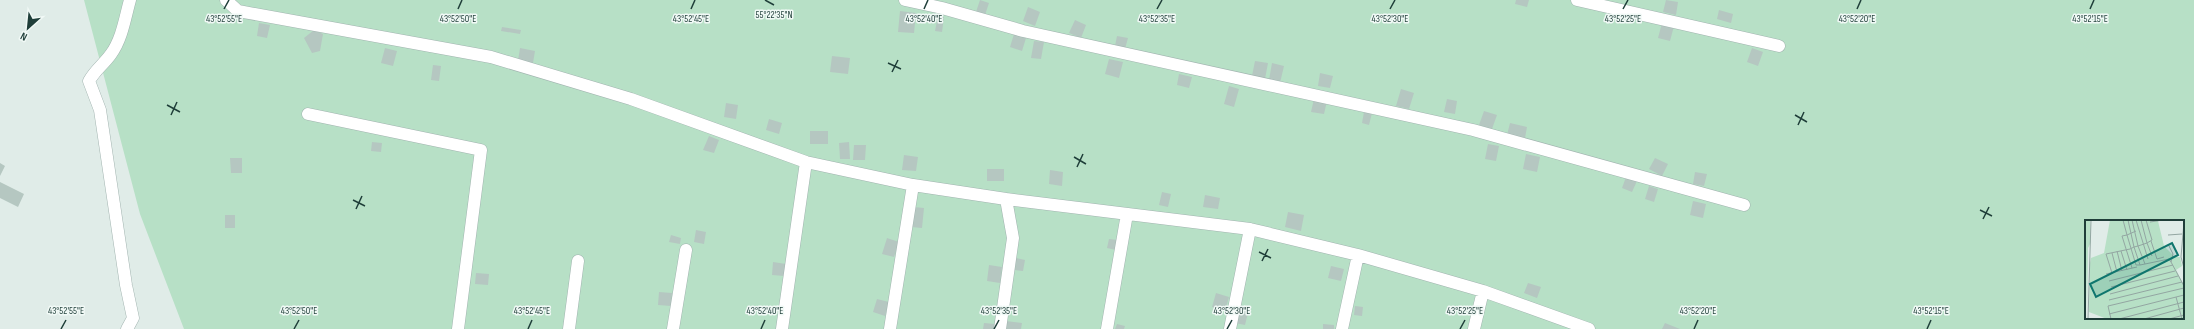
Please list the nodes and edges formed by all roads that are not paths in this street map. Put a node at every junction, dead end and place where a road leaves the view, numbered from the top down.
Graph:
1 (130, 0) edge
2 (226, 0) edge
3 (905, 0) edge
4 (1577, 0) edge
5 (1779, 46) dead end
6 (308, 114) dead end
7 (806, 162) junction
8 (913, 185) junction
9 (1006, 199) junction
10 (1744, 205) dead end
11 (1127, 214) junction
12 (1250, 229) junction
13 (686, 250) dead end
14 (1358, 254) junction
15 (578, 261) dead end
16 (1482, 291) junction
17 (127, 329) edge
18 (458, 329) edge
19 (568, 329) edge
20 (673, 329) edge
21 (782, 329) edge
22 (890, 329) edge
23 (1000, 329) edge
24 (1107, 329) edge
25 (1230, 329) edge
26 (1342, 329) edge
27 (1474, 329) edge
28 (1589, 329) edge

1 - 17 lane
2 - 7 lane
3 - 10 lane
4 - 5 lane
6 - 18 lane
7 - 8 lane
7 - 21 lane
8 - 9 lane
8 - 22 lane
9 - 11 lane
9 - 23 lane
11 - 12 lane
11 - 24 lane
12 - 14 lane
12 - 25 lane
13 - 20 lane
14 - 16 lane
14 - 26 lane
15 - 19 lane
16 - 27 lane
16 - 28 lane

